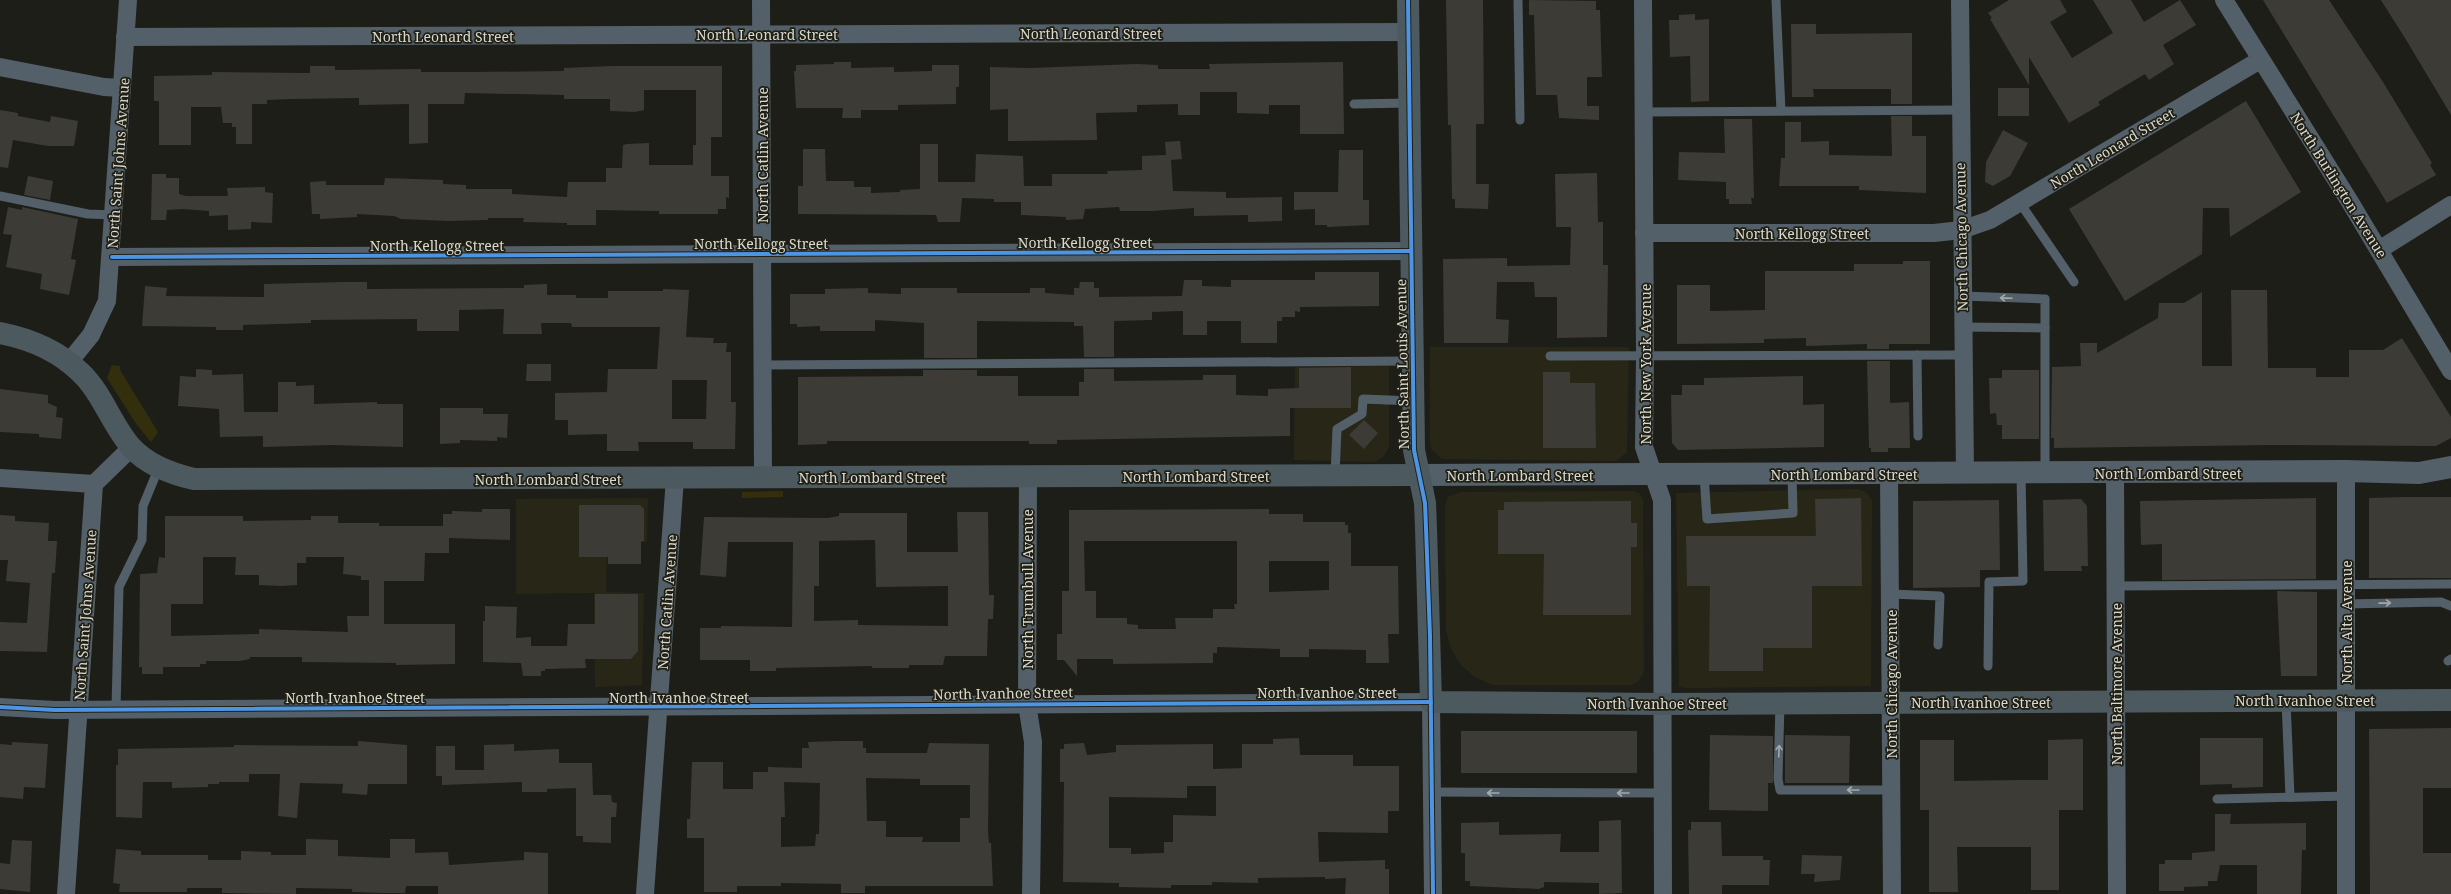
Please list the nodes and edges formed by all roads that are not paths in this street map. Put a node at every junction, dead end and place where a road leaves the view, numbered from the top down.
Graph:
1 (128, 0) edge
2 (761, 0) edge
3 (1408, 0) edge
4 (1518, 0) edge
5 (1643, 0) edge
6 (1776, 0) edge
7 (1960, 0) edge
8 (2224, 0) edge
9 (1408, 32) junction
10 (761, 34) junction
11 (125, 38) junction
12 (2260, 60) junction
13 (0, 67) edge
14 (122, 88) junction
15 (1409, 103) junction
16 (1354, 104) dead end
17 (1960, 110) junction
18 (1781, 111) junction
19 (1643, 112) junction
20 (1520, 120) dead end
21 (0, 196) edge
22 (2020, 203) junction
23 (2451, 205) edge
24 (114, 215) junction
25 (1960, 230) junction
26 (1644, 233) junction
27 (2379, 250) junction
28 (1411, 251) junction
29 (762, 254) junction
30 (112, 257) junction
31 (2074, 282) dead end
32 (1962, 296) junction
33 (1962, 327) junction
34 (2045, 328) junction
35 (0, 333) edge
36 (1645, 355) junction
37 (1917, 355) junction
38 (1963, 355) junction
39 (1550, 356) dead end
40 (1412, 361) junction
41 (69, 362) junction
42 (763, 365) junction
43 (2451, 371) edge
44 (1413, 400) junction
45 (1918, 436) dead end
46 (132, 448) junction
47 (159, 467) junction
48 (2451, 467) edge
49 (2346, 471) junction
50 (1965, 473) junction
51 (2021, 473) junction
52 (2045, 473) junction
53 (2114, 473) junction
54 (1654, 474) junction
55 (1704, 474) junction
56 (1792, 474) junction
57 (1890, 474) junction
58 (1336, 475) junction
59 (1419, 475) junction
60 (1028, 476) junction
61 (0, 478) edge
62 (675, 478) junction
63 (763, 478) junction
64 (94, 484) junction
65 (2451, 584) edge
66 (2346, 585) junction
67 (2115, 586) junction
68 (1891, 594) junction
69 (2346, 604) junction
70 (2451, 606) edge
71 (1938, 645) dead end
72 (1988, 666) dead end
73 (2286, 700) junction
74 (2345, 700) junction
75 (2451, 700) edge
76 (1892, 701) junction
77 (1431, 702) junction
78 (1780, 702) junction
79 (2117, 702) junction
80 (1027, 704) junction
81 (1662, 704) junction
82 (0, 707) edge
83 (116, 708) junction
84 (660, 708) junction
85 (79, 710) junction
86 (1892, 790) junction
87 (1432, 792) junction
88 (1662, 793) junction
89 (2346, 796) junction
90 (2290, 797) junction
91 (2217, 799) dead end
92 (66, 894) edge
93 (645, 894) edge
94 (1031, 894) edge
95 (1433, 894) edge
96 (1662, 894) edge
97 (1892, 894) edge
98 (2117, 894) edge
99 (2346, 894) edge

1 - 11 street, North Saint Johns Avenue
2 - 10 street, North Catlin Avenue
3 - 9 main road, North Saint Louis Avenue
4 - 20 lane
5 - 19 street, North New York Avenue
6 - 18 lane
7 - 17 street, North Chicago Avenue
8 - 12 street, North Burlington Avenue
9 - 10 street, North Leonard Street
9 - 15 main road, North Saint Louis Avenue
10 - 11 street, North Leonard Street
10 - 29 street, North Catlin Avenue
11 - 14 street, North Saint Johns Avenue
12 - 22 street, North Leonard Street
12 - 27 street, North Burlington Avenue
13 - 14 street
14 - 24 street, North Saint Johns Avenue
15 - 16 lane
15 - 28 main road, North Saint Louis Avenue
17 - 18 lane
17 - 25 street, North Chicago Avenue
18 - 19 lane
19 - 26 street, North New York Avenue
21 - 24 lane
22 - 25 street, North Leonard Street
22 - 31 lane
23 - 27 street
24 - 30 street, North Saint Johns Avenue
25 - 26 street, North Kellogg Street
25 - 32 street, North Chicago Avenue
26 - 36 street, North New York Avenue
27 - 43 street, North Burlington Avenue
28 - 29 street, North Kellogg Street
28 - 40 main road, North Saint Louis Avenue
29 - 30 street, North Kellogg Street
29 - 42 street, North Catlin Avenue
30 - 41 street, North Saint Johns Avenue
32 - 33 street, North Chicago Avenue
34 -> 32 lane
33 - 34 lane
33 - 38 street, North Chicago Avenue
34 - 52 lane
35 - 41 main road, North Lombard Street
36 - 37 lane
36 - 39 lane
36 - 54 street, North New York Avenue
37 - 38 lane
37 - 45 lane
38 - 50 street, North Chicago Avenue
40 - 42 lane
40 - 44 main road, North Saint Louis Avenue
41 - 46 main road, North Lombard Street
42 - 63 street, North Catlin Avenue
44 - 58 lane
44 - 59 main road, North Saint Louis Avenue
46 - 47 main road, North Lombard Street
46 - 64 street
47 - 62 main road, North Lombard Street
47 - 83 lane
48 - 49 street, North Lombard Street
49 - 53 street, North Lombard Street
49 - 66 street, North Alta Avenue
50 - 51 street, North Lombard Street
50 - 57 street, North Lombard Street
51 - 52 street, North Lombard Street
51 - 72 lane
52 - 53 street, North Lombard Street
53 - 67 street, North Baltimore Avenue
54 - 55 street, North Lombard Street
54 - 59 street, North Lombard Street
54 - 81 street, North New York Avenue
55 - 56 street, North Lombard Street
55 - 56 lane
56 - 57 street, North Lombard Street
57 - 68 street, North Chicago Avenue
58 - 59 main road, North Lombard Street
58 - 60 main road, North Lombard Street
59 - 77 main road, North Saint Louis Avenue
60 - 63 main road, North Lombard Street
60 - 80 street, North Trumbull Avenue
61 - 64 street
62 - 63 main road, North Lombard Street
62 - 84 street, North Catlin Avenue
64 - 85 street, North Saint Johns Avenue
65 - 66 lane
66 - 67 lane
66 - 69 street, North Alta Avenue
67 - 79 street, North Baltimore Avenue
68 - 71 lane
68 - 76 street, North Chicago Avenue
69 -> 70 lane
69 - 74 street, North Alta Avenue
73 - 74 main road, North Ivanhoe Street
73 - 79 main road, North Ivanhoe Street
73 - 90 lane
74 - 75 main road, North Ivanhoe Street
74 - 89 street, North Alta Avenue
76 - 78 main road, North Ivanhoe Street
76 - 79 main road, North Ivanhoe Street
76 - 86 street, North Chicago Avenue
77 - 80 street, North Ivanhoe Street
77 - 81 main road, North Ivanhoe Street
77 - 87 street, North Saint Louis Avenue
78 - 81 main road, North Ivanhoe Street
86 -> 78 lane
79 - 98 street, North Baltimore Avenue
80 - 84 street, North Ivanhoe Street
80 - 94 street, North Trumbull Avenue
81 - 88 street, North New York Avenue
82 - 85 street, North Ivanhoe Street
83 - 84 street, North Ivanhoe Street
83 - 85 street, North Ivanhoe Street
84 - 93 street, North Catlin Avenue
85 - 92 street, North Saint Johns Avenue
86 - 97 street, North Chicago Avenue
88 -> 87 lane
87 - 95 street, North Saint Louis Avenue
88 - 96 street, North New York Avenue
89 - 90 lane
89 - 99 street, North Alta Avenue
90 - 91 lane

